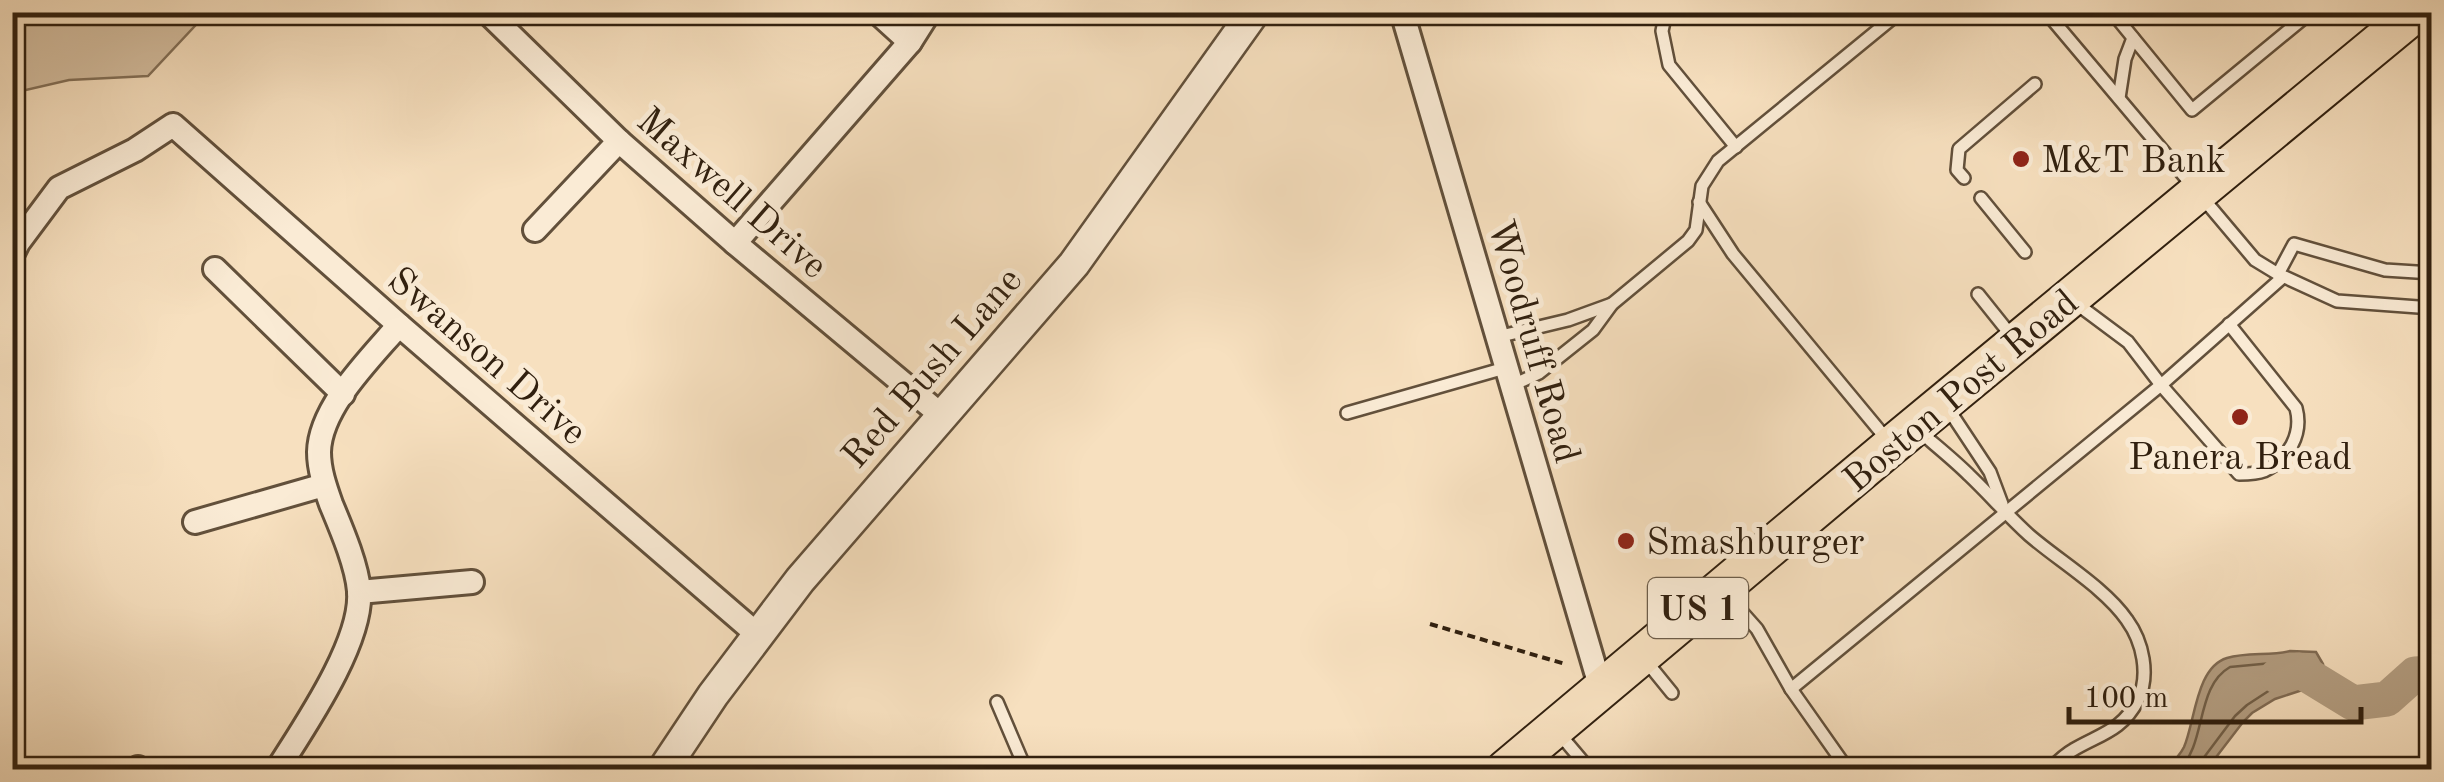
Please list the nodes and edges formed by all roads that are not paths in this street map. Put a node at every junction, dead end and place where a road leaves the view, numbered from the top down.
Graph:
1 (487, 12) edge
2 (877, 12) edge
3 (929, 12) edge
4 (1254, 12) edge
5 (1402, 12) edge
6 (1666, 12) edge
7 (1900, 12) edge
8 (2046, 12) edge
9 (2112, 12) edge
10 (2312, 12) edge
11 (2416, 12) edge
12 (2134, 38) junction
13 (910, 42) junction
14 (2035, 84) dead end
15 (2119, 98) junction
16 (620, 140) junction
17 (1736, 146) junction
18 (1964, 178) dead end
19 (2198, 192) junction
20 (1980, 198) dead end
21 (1699, 201) junction
22 (535, 230) dead end
23 (734, 243) junction
24 (2025, 252) dead end
25 (12, 255) edge
26 (215, 269) dead end
27 (2432, 273) edge
28 (2280, 276) junction
29 (1978, 294) dead end
30 (2070, 298) junction
31 (1612, 304) junction
32 (2432, 308) edge
33 (2229, 324) junction
34 (399, 326) junction
35 (1497, 337) junction
36 (2016, 342) junction
37 (1508, 377) junction
38 (2161, 385) junction
39 (343, 394) junction
40 (1944, 402) junction
41 (1347, 413) dead end
42 (942, 416) junction
43 (1903, 436) junction
44 (324, 485) junction
45 (2005, 512) junction
46 (195, 522) dead end
47 (472, 582) dead end
48 (1720, 589) junction
49 (359, 592) junction
50 (758, 636) junction
51 (1642, 655) junction
52 (1601, 689) junction
53 (1792, 689) junction
54 (1672, 693) dead end
55 (996, 702) dead end
56 (1554, 728) junction
57 (277, 770) edge
58 (663, 770) edge
59 (1026, 770) edge
60 (1505, 770) edge
61 (1590, 770) edge
62 (1848, 770) edge
63 (2049, 770) edge

1 - 16 street, Maxwell Drive
2 - 13 street
3 - 13 street
4 - 42 street, Red Bush Lane
5 - 35 street, Woodruff Road
6 - 17 lane
7 - 17 lane
8 - 15 lane
9 - 12 lane
10 - 12 lane
11 - 19 main road, Boston Post Road / US 1
12 - 15 lane
13 - 23 street
14 - 18 lane
15 - 19 lane
16 - 22 street
16 - 23 street, Maxwell Drive
17 - 21 lane
19 - 28 lane
19 - 30 main road, Boston Post Road / US 1
20 - 24 lane
21 - 31 lane
21 - 43 lane
23 - 42 street, Maxwell Drive
25 - 34 street, Swanson Drive
26 - 39 street
27 - 28 lane
28 - 32 lane
28 - 33 lane
29 - 36 lane
30 - 36 main road, Boston Post Road / US 1
30 - 38 lane
31 - 35 lane
31 - 37 lane
33 - 38 lane
33 - 38 lane
34 - 39 street
34 - 50 street, Swanson Drive
35 - 37 street, Woodruff Road
36 - 40 main road, Boston Post Road / US 1
37 - 41 lane
37 - 52 street, Woodruff Road
38 - 45 lane
39 - 44 street
40 - 43 main road, Boston Post Road / US 1
40 - 45 lane
42 - 50 street, Red Bush Lane
43 - 45 lane
43 - 48 main road, Boston Post Road / US 1
44 - 46 street
44 - 49 street
45 - 53 lane
45 - 63 lane
47 - 49 street
48 - 51 main road, Boston Post Road / US 1
48 - 53 lane
49 - 57 street
50 - 58 street, Red Bush Lane
51 - 52 main road, Boston Post Road / US 1
51 - 54 lane
52 - 56 main road, Boston Post Road / US 1
53 - 62 lane
55 - 59 lane
56 - 60 main road, Boston Post Road / US 1
56 - 61 lane

